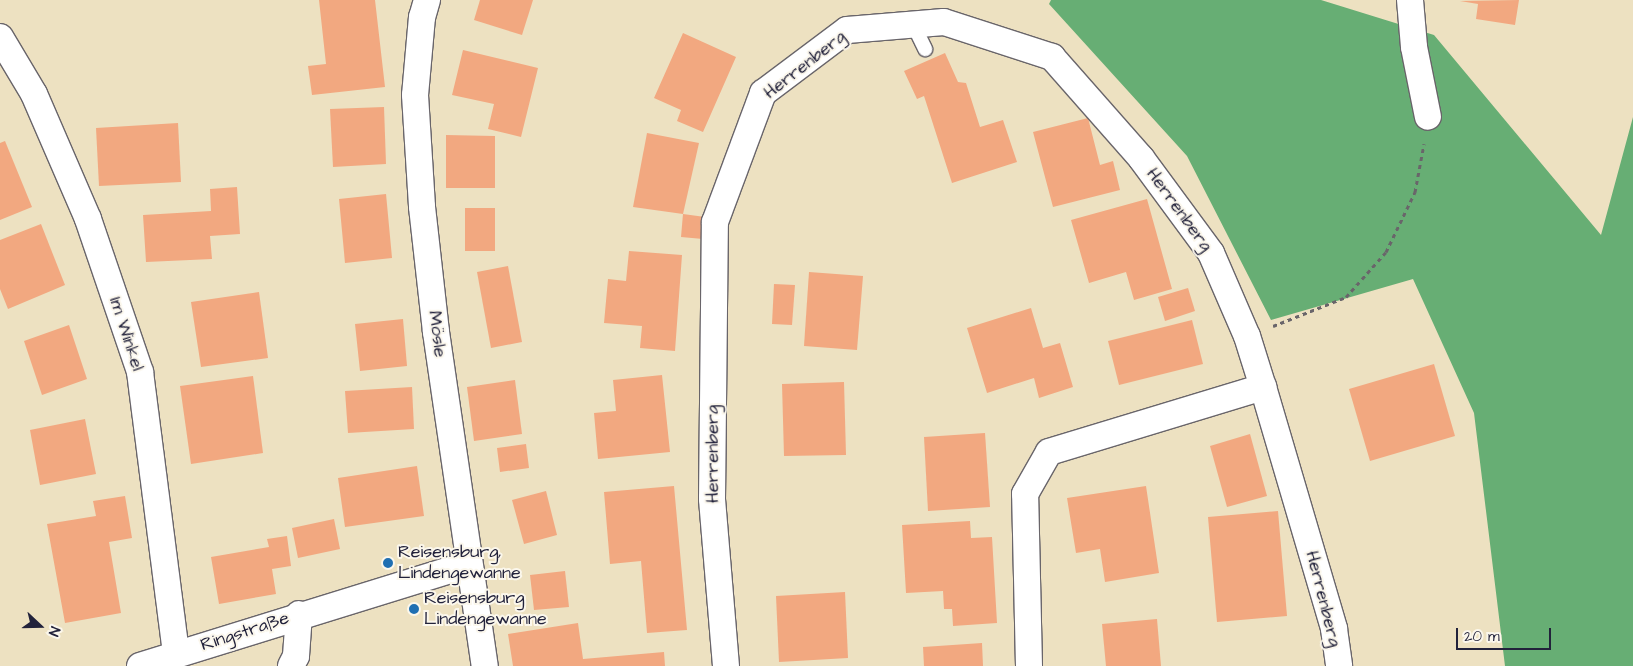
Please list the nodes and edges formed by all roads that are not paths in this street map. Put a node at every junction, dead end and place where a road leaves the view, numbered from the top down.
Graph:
1 (427, 0) edge
2 (1410, 0) edge
3 (913, 24) junction
4 (0, 37) edge
5 (925, 49) dead end
6 (1428, 117) road end
7 (1263, 388) junction
8 (469, 564) junction
9 (300, 614) junction
10 (176, 654) junction
11 (140, 666) edge
12 (291, 666) edge
13 (485, 666) edge
14 (726, 666) edge
15 (1030, 666) edge
16 (1339, 666) edge

1 - 8 street, Mösle
2 - 6 street
3 - 5 lane
3 - 7 street, Herrenberg
3 - 14 street, Herrenberg
4 - 10 street, Im Winkel
7 - 15 street
7 - 16 street, Herrenberg
8 - 9 street
8 - 13 street, Mösle
9 - 10 street, Ringstraße
9 - 12 street, Ringstraße
10 - 11 street, Ringstraße

